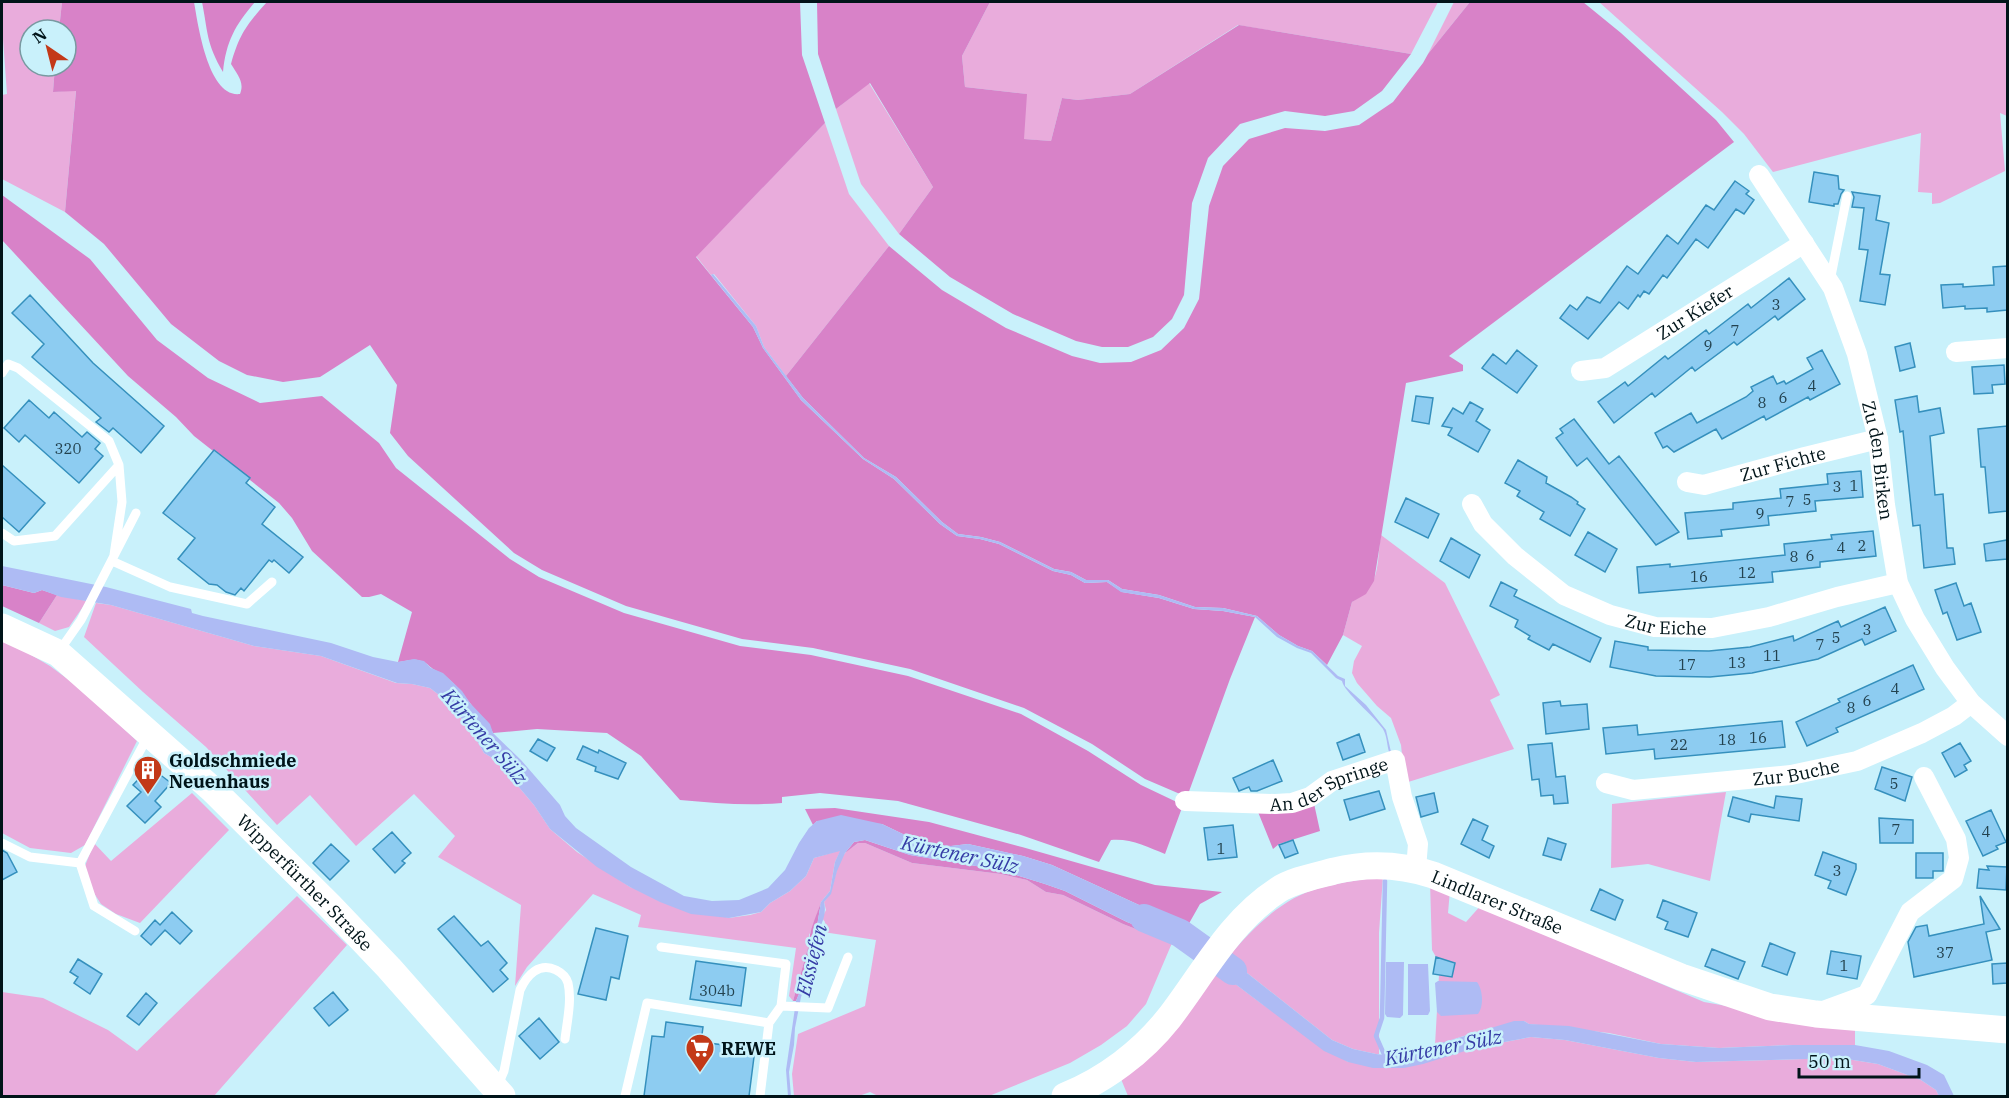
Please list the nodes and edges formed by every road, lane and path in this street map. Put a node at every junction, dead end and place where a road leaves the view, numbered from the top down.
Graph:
1 (1759, 175) dead end
2 (1847, 196) dead end
3 (1804, 243) junction
4 (1830, 284) junction
5 (2007, 348) edge
6 (1956, 352) dead end
7 (1581, 371) dead end
8 (2, 373) edge
9 (1878, 439) junction
10 (119, 465) junction
11 (1687, 483) dead end
12 (1472, 504) dead end
13 (136, 513) dead end
14 (2, 533) edge
15 (113, 558) junction
16 (272, 582) dead end
17 (1898, 583) junction
18 (2, 627) edge
19 (58, 653) junction
20 (1971, 702) junction
21 (149, 734) junction
22 (2007, 736) edge
23 (1924, 777) dead end
24 (1606, 783) dead end
25 (1185, 801) dead end
26 (2, 843) edge
27 (80, 863) junction
28 (1416, 869) junction
29 (135, 931) dead end
30 (661, 947) dead end
31 (848, 957) dead end
32 (781, 1006) junction
33 (1816, 1014) junction
34 (769, 1023) junction
35 (2007, 1030) edge
36 (565, 1039) dead end
37 (499, 1093) edge
38 (1082, 1093) edge
39 (625, 1096) edge
40 (760, 1096) edge

1 - 3 street, Zu den Birken
2 - 4 lane
3 - 4 street, Zu den Birken
3 - 7 street, Zur Kiefer
4 - 9 street, Zu den Birken
5 - 6 street
8 - 10 lane
9 - 11 street, Zur Fichte
9 - 17 street, Zu den Birken
10 - 14 lane
10 - 15 lane
12 - 17 street, Zur Eiche
13 - 15 lane
15 - 16 lane
15 - 19 lane
17 - 20 street, Zu den Birken
18 - 19 main road, Wipperfürther Straße
19 - 21 main road, Wipperfürther Straße
20 - 22 street, Zu den Birken
20 - 24 street, Zur Buche
21 - 27 lane
21 - 37 main road, Wipperfürther Straße
23 - 33 street
25 - 28 street, An der Springe
26 - 27 lane
27 - 29 lane
28 - 33 main road, Lindlarer Straße
28 - 38 main road, Lindlarer Straße
30 - 32 lane
31 - 32 lane
32 - 34 lane
33 - 35 main road, Lindlarer Straße
34 - 39 lane
34 - 40 lane
36 - 37 lane

